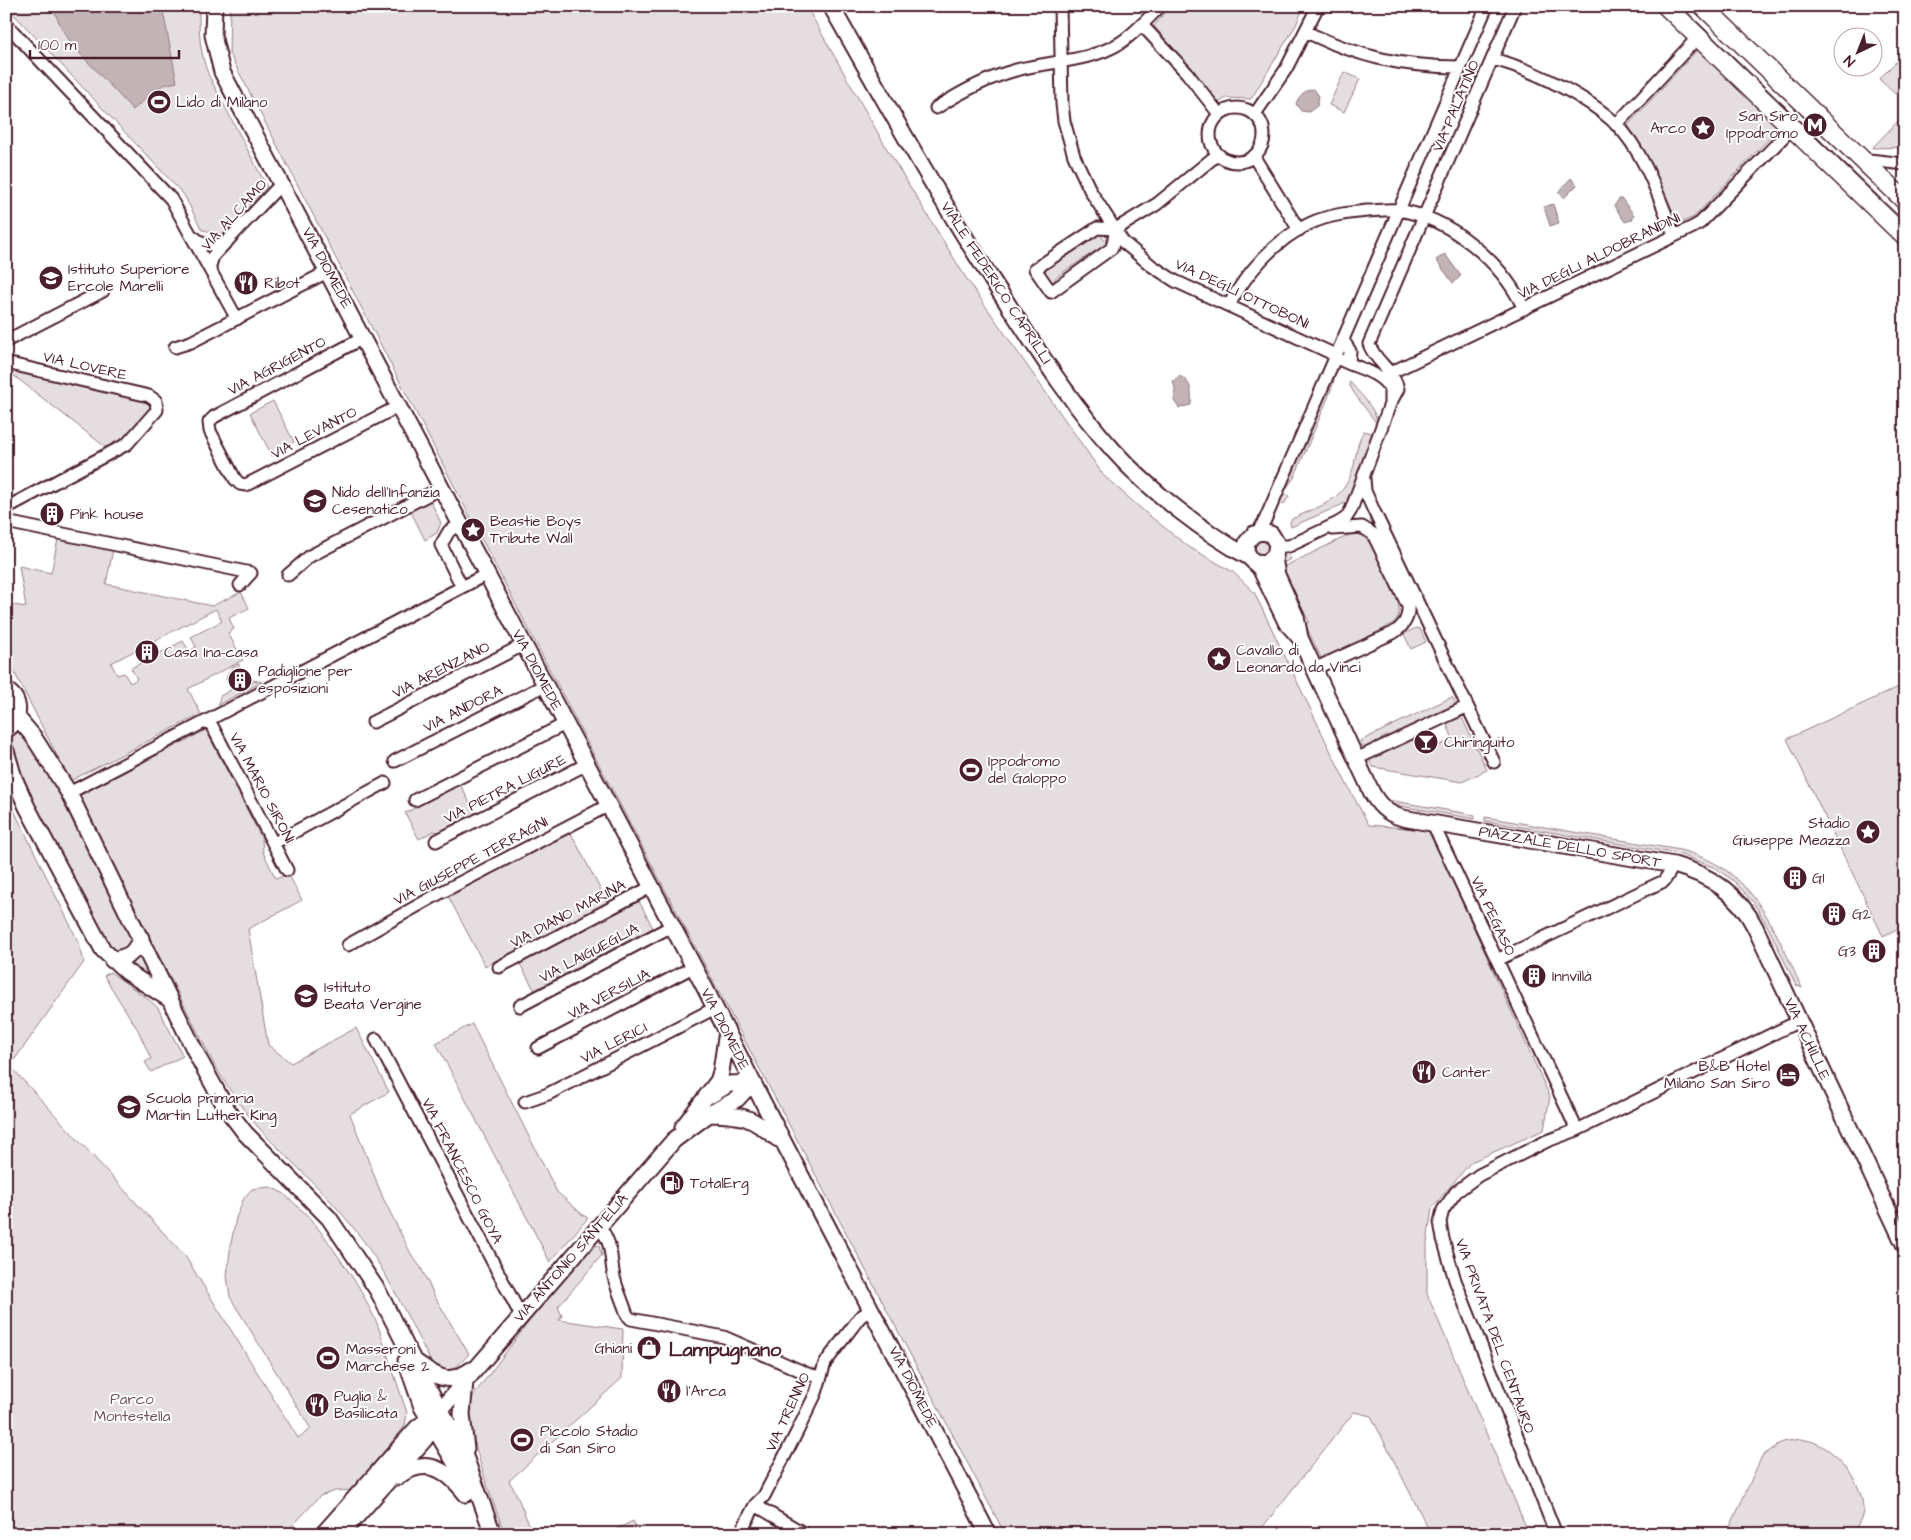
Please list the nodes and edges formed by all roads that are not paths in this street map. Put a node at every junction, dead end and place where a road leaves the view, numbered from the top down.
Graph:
1 (214, 6) edge
2 (831, 6) edge
3 (1060, 6) edge
4 (1160, 6) edge
5 (1318, 6) edge
6 (1487, 6) edge
7 (1515, 6) edge
8 (1666, 6) edge
9 (1703, 6) edge
10 (6, 24) edge
11 (1142, 25) junction
12 (1306, 32) junction
13 (1698, 37) junction
14 (1492, 58) junction
15 (1060, 62) junction
16 (1461, 67) junction
17 (936, 108) dead end
18 (1219, 114) junction
19 (1255, 114) junction
20 (1616, 125) junction
21 (1792, 128) junction
22 (1218, 154) junction
23 (1855, 154) junction
24 (1254, 157) junction
25 (1900, 163) edge
26 (282, 184) junction
27 (1887, 184) junction
28 (1905, 201) edge
29 (1399, 210) junction
30 (1424, 218) junction
31 (1116, 229) junction
32 (1299, 230) junction
33 (193, 236) junction
34 (1674, 236) junction
35 (1905, 237) edge
36 (227, 242) junction
37 (210, 266) junction
38 (329, 272) junction
39 (103, 291) dead end
40 (1229, 305) junction
41 (1524, 309) junction
42 (238, 319) junction
43 (363, 338) junction
44 (1343, 340) junction
45 (6, 341) edge
46 (175, 347) dead end
47 (1336, 358) junction
48 (1349, 362) junction
49 (6, 363) edge
50 (1392, 373) junction
51 (1380, 378) junction
52 (1390, 404) junction
53 (399, 406) junction
54 (1364, 478) junction
55 (244, 485) joint
56 (441, 488) junction
57 (6, 508) edge
58 (6, 522) edge
59 (460, 525) junction
60 (1202, 527) junction
61 (1324, 529) junction
62 (1254, 534) junction
63 (1276, 552) junction
64 (1252, 559) junction
65 (487, 574) junction
66 (288, 575) dead end
67 (240, 585) dead end
68 (462, 587) junction
69 (1300, 638) junction
70 (523, 645) junction
71 (1314, 669) junction
72 (545, 685) junction
73 (7, 689) edge
74 (1466, 706) junction
75 (17, 717) junction
76 (209, 720) junction
77 (373, 722) dead end
78 (566, 724) junction
79 (6, 730) edge
80 (6, 751) edge
81 (1356, 759) junction
82 (395, 761) dead end
83 (1494, 762) dead end
84 (587, 764) junction
85 (385, 783) dead end
86 (68, 793) junction
87 (415, 800) dead end
88 (608, 806) junction
89 (1433, 824) junction
90 (436, 841) dead end
91 (274, 843) junction
92 (1674, 865) junction
93 (287, 870) dead end
94 (651, 887) junction
95 (672, 926) junction
96 (141, 938) junction
97 (348, 944) dead end
98 (112, 960) junction
99 (1497, 960) junction
100 (498, 967) dead end
101 (693, 967) junction
102 (169, 999) junction
103 (520, 1006) dead end
104 (715, 1008) junction
105 (1799, 1022) junction
106 (726, 1031) junction
107 (376, 1039) dead end
108 (538, 1048) dead end
109 (752, 1083) junction
110 (525, 1102) dead end
111 (705, 1109) junction
112 (1577, 1130) junction
113 (782, 1142) junction
114 (598, 1226) junction
115 (1905, 1246) edge
116 (872, 1309) junction
117 (521, 1316) junction
118 (400, 1335) junction
119 (413, 1360) junction
120 (483, 1360) junction
121 (822, 1377) junction
122 (466, 1380) junction
123 (432, 1419) junction
124 (470, 1467) junction
125 (377, 1494) junction
126 (755, 1505) junction
127 (484, 1512) junction
128 (492, 1531) edge
129 (323, 1534) edge
130 (341, 1534) edge
131 (740, 1534) edge
132 (805, 1534) edge
133 (988, 1534) edge
134 (1556, 1534) edge

1 - 26 street, VIA DIOMEDE
2 - 60 street, VIALE FEDERICO CAPRILLI
3 - 15 street, VIA DEGLI OTTOBONI
4 - 11 street
5 - 12 street
6 - 16 street, VIA PALATINO
7 - 14 street, VIA PALATINO
8 - 13 main road
9 - 23 main road
10 - 33 street
11 - 15 street
11 - 18 street
12 - 16 street
12 - 19 street
13 - 20 street
13 - 21 main road
14 - 20 street
14 - 30 street, VIA PALATINO
15 - 17 street
15 - 31 street, VIA DEGLI OTTOBONI
16 - 29 street, VIA PALATINO
18 - 19 street
18 - 22 street
19 - 24 street
20 - 34 street
21 - 34 street, VIA DEGLI ALDOBRANDINI
21 - 35 main road
22 - 24 street
22 - 31 street
23 - 25 street
23 - 27 main road
24 - 32 street
25 - 27 street
26 - 36 street, VIA ALCAMO
26 - 38 street, VIA DIOMEDE
27 - 28 main road
29 - 30 street
29 - 32 street
29 - 44 street, VIA PALATINO
30 - 41 street
30 - 50 street, VIA PALATINO
31 - 31 street
31 - 40 street, VIA DEGLI OTTOBONI
32 - 40 street
33 - 36 street
33 - 37 street
34 - 41 street, VIA DEGLI ALDOBRANDINI
36 - 37 street, VIA ALCAMO
37 - 42 street
38 - 42 street
38 - 43 street, VIA DIOMEDE
39 - 45 street
40 - 47 street, VIA DEGLI OTTOBONI
41 - 50 street, VIA DEGLI ALDOBRANDINI
42 - 46 street
43 - 53 street, VIA DIOMEDE
43 - 55 street, VIA AGRIGENTO
44 - 47 street, VIA PALATINO
44 - 48 street
47 - 48 street
47 - 62 street
48 - 51 street
49 - 57 street, VIA LOVERE
50 - 51 street
50 - 52 street
51 - 52 street
52 - 54 street
53 - 55 street, VIA LEVANTO
53 - 56 street, VIA DIOMEDE
54 - 61 street
54 - 74 street
56 - 59 street, VIA DIOMEDE
56 - 66 street
58 - 67 street
59 - 65 street, VIA DIOMEDE
59 - 68 street
60 - 62 street, VIALE FEDERICO CAPRILLI
60 - 64 street, VIALE FEDERICO CAPRILLI
61 - 63 street
61 - 71 street
62 - 63 street
62 - 64 street
63 - 64 street
63 - 69 street, PIAZZALE DELLO SPORT
64 - 69 street, PIAZZALE DELLO SPORT
65 - 68 street
65 - 70 street, VIA DIOMEDE
68 - 76 street
69 - 71 street, PIAZZALE DELLO SPORT
70 - 72 street, VIA DIOMEDE
70 - 77 street, VIA ARENZANO
71 - 81 street, PIAZZALE DELLO SPORT
72 - 78 street, VIA DIOMEDE
72 - 82 street, VIA ANDORA
73 - 75 street
74 - 81 street
74 - 83 street
75 - 79 street
75 - 86 street
76 - 86 street
76 - 91 street, VIA MARIO SIRONI
78 - 84 street, VIA DIOMEDE
78 - 87 street
80 - 98 street
81 - 89 street, PIAZZALE DELLO SPORT
84 - 88 street, VIA DIOMEDE
84 - 90 street, VIA PIETRA LIGURE
85 - 91 street
86 - 96 street
88 - 94 street, VIA DIOMEDE
88 - 97 street, VIA GIUSEPPE TERRAGNI
89 - 92 street, PIAZZALE DELLO SPORT
89 - 99 street, VIA PEGASO
91 - 93 street, VIA MARIO SIRONI
92 - 99 street, PIAZZALE DELLO SPORT
92 - 105 street, VIA ACHILLE
94 - 95 street, VIA DIOMEDE
94 - 100 street, VIA DIANO MARINA
95 - 101 street, VIA DIOMEDE
95 - 103 street, VIA LAIGUEGLIA
96 - 98 street
96 - 102 street
98 - 102 street
99 - 112 street, VIA PEGASO
101 - 104 street, VIA DIOMEDE
101 - 108 street, VIA VERSILIA
102 - 118 street
104 - 106 street, VIA DIOMEDE
104 - 110 street, VIA LERICI
105 - 112 street, VIA PRIVATA DEL CENTAURO
105 - 115 street, VIA ACHILLE
106 - 109 street, VIA DIOMEDE
106 - 111 street, VIA ANTONIO SANT'ELIA
107 - 117 street, VIA FRANCESCO GOYA
109 - 111 street
109 - 113 street, VIA DIOMEDE
111 - 113 street
111 - 114 street, VIA ANTONIO SANT'ELIA
112 - 134 street, VIA PRIVATA DEL CENTAURO
113 - 116 street, VIA DIOMEDE
114 - 117 street, VIA ANTONIO SANT'ELIA
114 - 121 street
116 - 121 street, VIA TRENNO
116 - 133 street, VIA DIOMEDE
117 - 120 street, VIA ANTONIO SANT'ELIA
118 - 119 street
118 - 123 street
119 - 120 street
119 - 123 street
120 - 122 street, VIA ANTONIO SANT'ELIA
121 - 126 street, VIA TRENNO
122 - 123 street, VIA ANTONIO SANT'ELIA
122 - 124 street
123 - 124 street
123 - 125 street, VIA ANTONIO SANT'ELIA
123 - 127 street
123 - 129 street, VIA ANTONIO SANT'ELIA
124 - 127 street
125 - 128 street
125 - 130 street, VIA ANTONIO SANT'ELIA
126 - 131 street, VIA TRENNO
126 - 132 street
127 - 128 street

